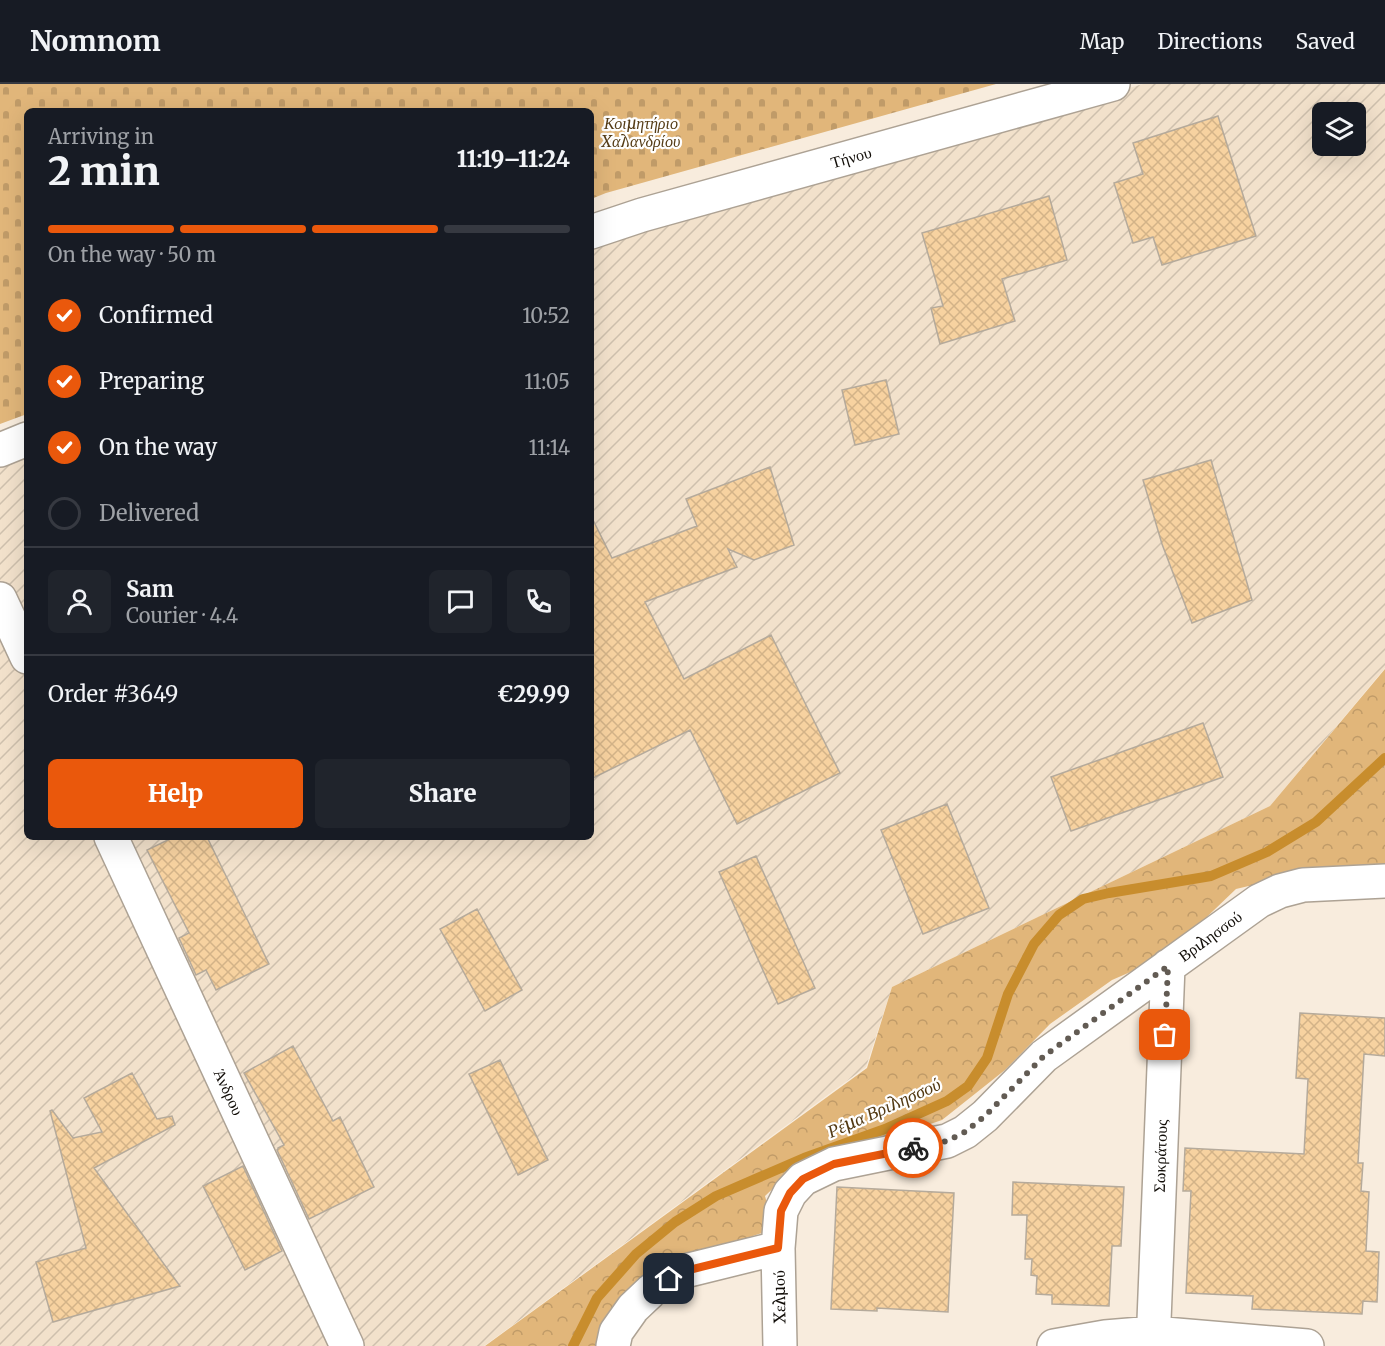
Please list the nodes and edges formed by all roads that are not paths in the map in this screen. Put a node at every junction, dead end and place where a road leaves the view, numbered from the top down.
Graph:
1 (1113, 84) edge
2 (594, 231) edge
3 (24, 440) edge
4 (0, 450) edge
5 (0, 599) edge
6 (24, 651) edge
7 (112, 840) edge
8 (1385, 881) edge
9 (1168, 966) junction
10 (778, 1248) junction
11 (1153, 1340) edge
12 (347, 1346) edge
13 (613, 1346) edge
14 (780, 1346) edge
15 (1054, 1346) edge
16 (1307, 1346) edge

1 - 2 street, Τήνου
3 - 4 street
5 - 6 street
7 - 12 street, Άνδρου
8 - 9 street, Βριλησσού
9 - 10 street, Βριλησσού
9 - 11 street, Σωκράτους
10 - 13 street
10 - 14 street, Χελμού
11 - 15 street
11 - 16 street

